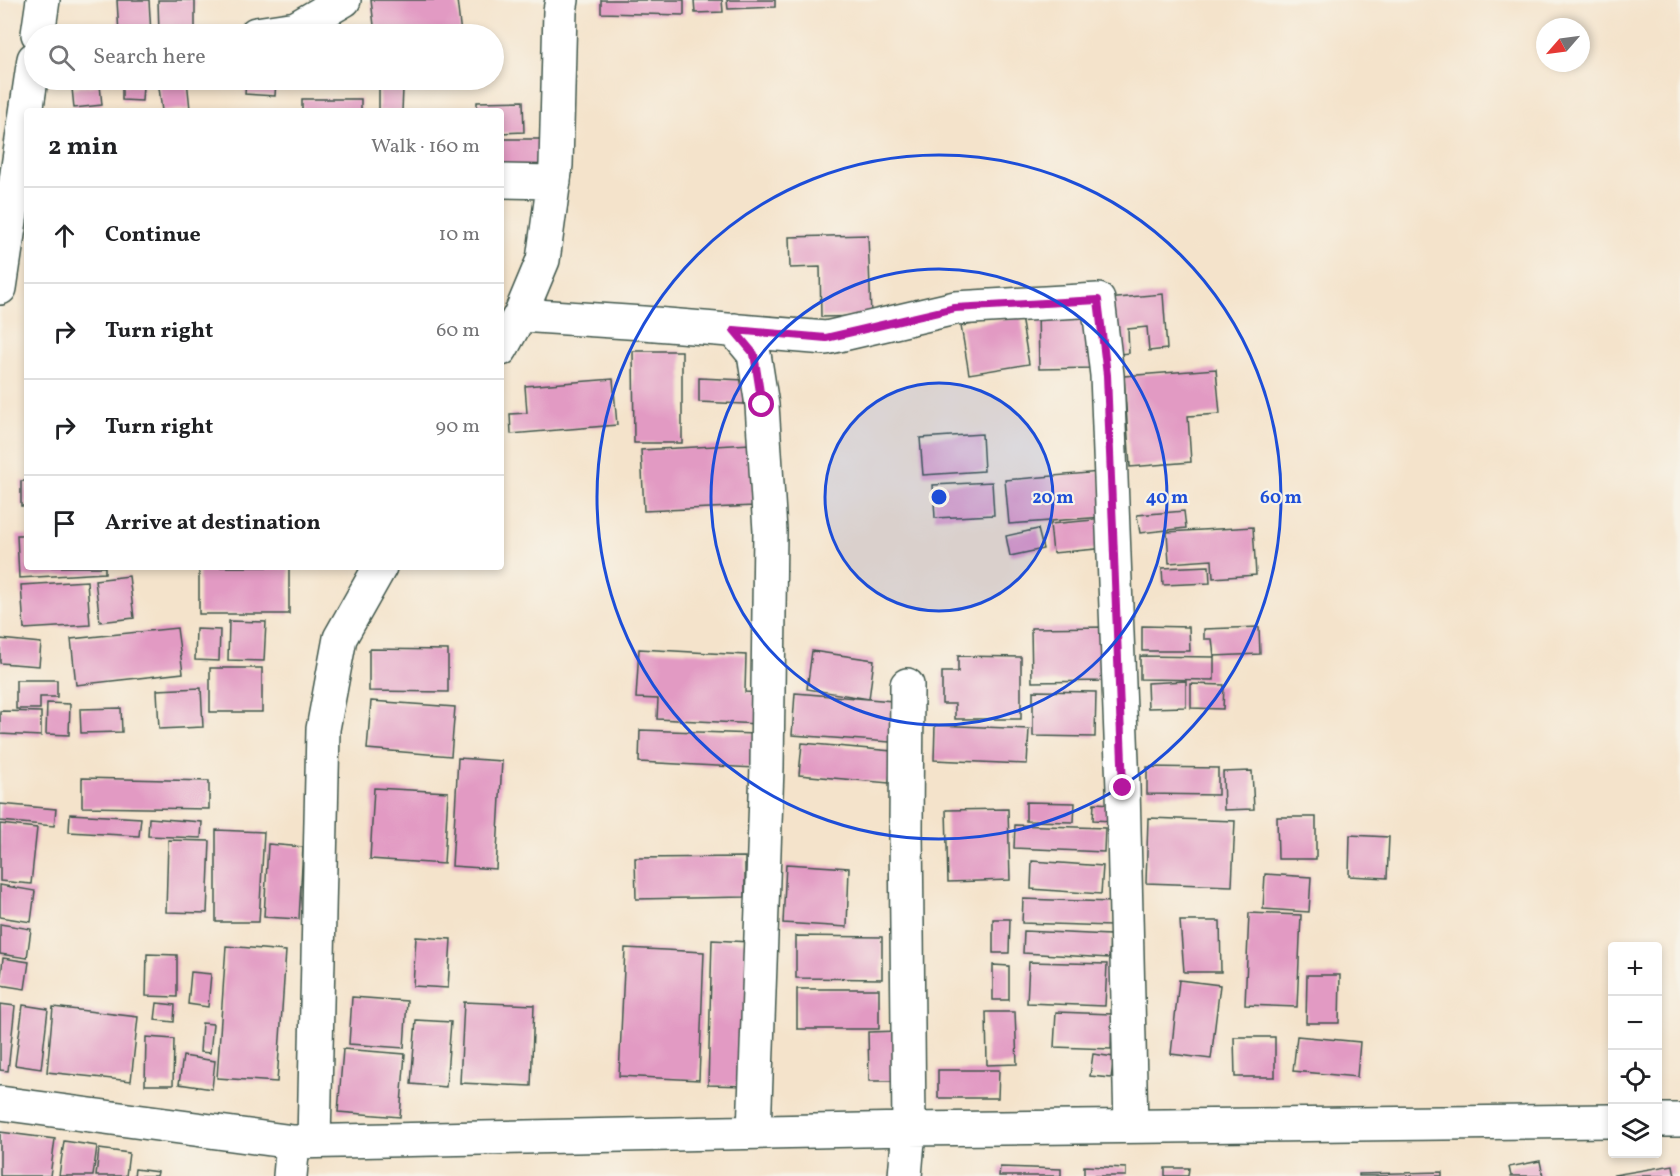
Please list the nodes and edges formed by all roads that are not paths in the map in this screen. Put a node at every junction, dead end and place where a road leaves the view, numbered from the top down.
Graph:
1 (43, 0) edge
2 (344, 0) edge
3 (562, 0) edge
4 (39, 24) edge
5 (303, 24) edge
6 (31, 90) edge
7 (28, 108) edge
8 (24, 133) edge
9 (504, 181) edge
10 (554, 182) junction
11 (0, 288) edge
12 (520, 315) junction
13 (734, 330) junction
14 (504, 344) edge
15 (378, 570) edge
16 (907, 685) dead end
17 (0, 1103) edge
18 (1662, 1120) edge
19 (1680, 1120) edge
20 (1608, 1121) edge
21 (1131, 1126) junction
22 (909, 1129) junction
23 (754, 1132) junction
24 (304, 1141) junction
25 (290, 1176) edge
26 (905, 1176) edge

1 - 4 street
2 - 5 street
3 - 10 street
6 - 7 street
8 - 11 street
9 - 10 street
10 - 12 street
12 - 13 street
12 - 14 street
13 - 21 street
13 - 23 street
15 - 24 street
16 - 22 street
17 - 24 street
18 - 19 street
20 - 21 street
21 - 22 street
22 - 23 street
22 - 26 street
23 - 24 street
24 - 25 street

